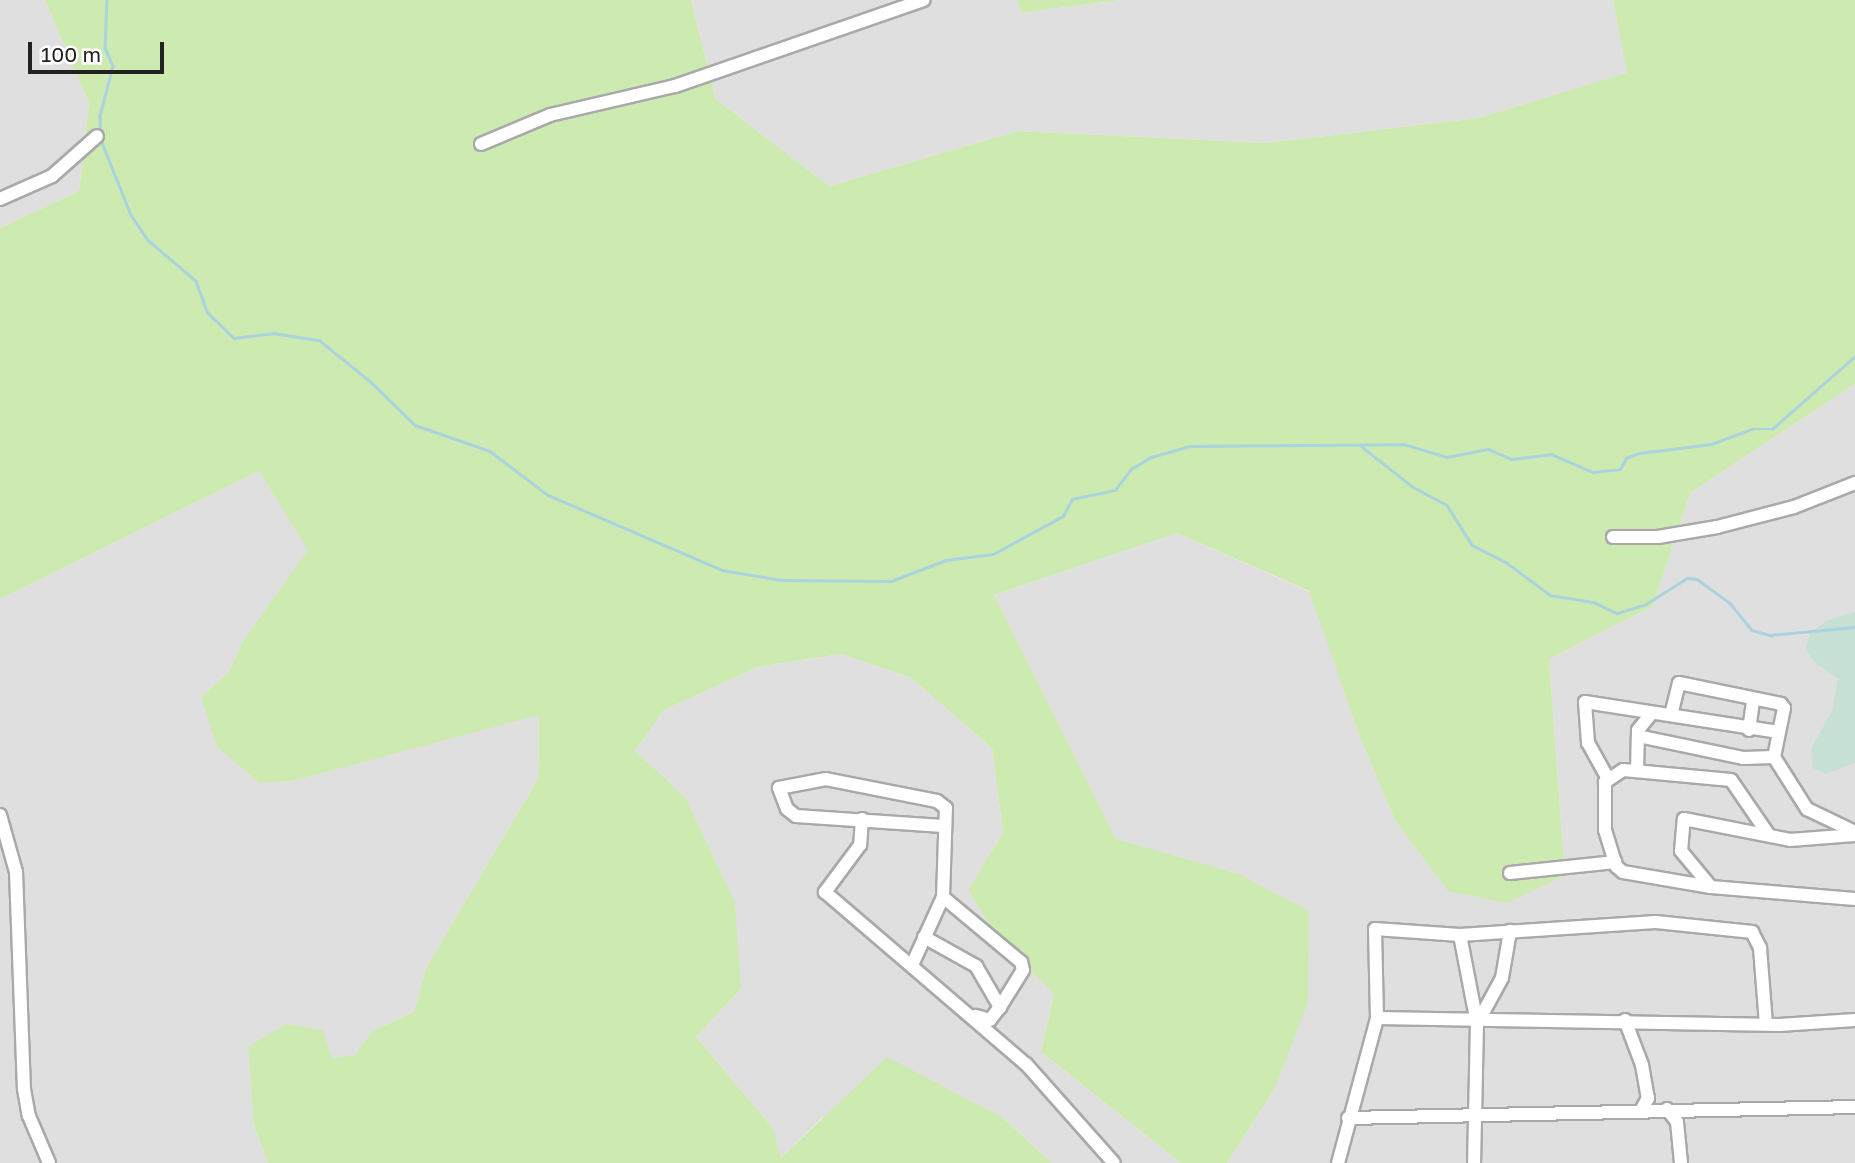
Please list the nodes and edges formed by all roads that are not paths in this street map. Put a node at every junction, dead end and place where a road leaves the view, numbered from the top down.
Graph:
1 (924, 0) edge
2 (97, 136) dead end
3 (481, 144) dead end
4 (0, 199) edge
5 (1855, 483) edge
6 (1613, 537) dead end
7 (1753, 701) junction
8 (1652, 713) junction
9 (1671, 715) junction
10 (1749, 730) junction
11 (1779, 732) junction
12 (1638, 736) junction
13 (1774, 757) junction
14 (1743, 758) junction
15 (1637, 771) junction
16 (1607, 777) junction
17 (1731, 780) junction
18 (0, 815) edge
19 (862, 819) junction
20 (943, 826) junction
21 (1855, 833) edge
22 (1768, 834) junction
23 (1615, 862) junction
24 (1510, 873) dead end
25 (1711, 887) junction
26 (943, 897) junction
27 (1855, 899) edge
28 (1510, 931) junction
29 (1460, 935) junction
30 (924, 937) junction
31 (912, 965) junction
32 (1000, 1007) junction
33 (969, 1013) junction
34 (1377, 1018) junction
35 (1625, 1020) junction
36 (1855, 1020) edge
37 (1477, 1023) junction
38 (1766, 1024) junction
39 (1855, 1107) edge
40 (1642, 1109) junction
41 (1667, 1109) junction
42 (1475, 1116) junction
43 (1348, 1118) junction
44 (49, 1163) edge
45 (1114, 1163) edge
46 (1338, 1163) edge
47 (1474, 1163) edge
48 (1681, 1163) edge

1 - 3 street
2 - 4 street
5 - 6 street
7 - 9 street
7 - 10 street
7 - 11 street
8 - 9 street
8 - 12 street
8 - 16 street
9 - 10 street
10 - 11 street
11 - 13 street
12 - 14 street
12 - 15 street
13 - 14 street
13 - 21 street
14 - 17 street
15 - 16 street
15 - 17 street
16 - 23 street
17 - 22 street
18 - 44 street
19 - 20 street
19 - 20 street
19 - 31 street
20 - 26 street
21 - 22 street
22 - 25 street
23 - 24 street
23 - 25 street
25 - 27 street
26 - 30 street
26 - 32 street
28 - 29 street
28 - 37 street
28 - 38 street
29 - 34 street
29 - 37 street
30 - 31 street
30 - 32 street
31 - 33 street
32 - 33 street
33 - 45 street
34 - 37 street
34 - 43 street
35 - 37 street
35 - 38 street
35 - 40 street
36 - 38 street
37 - 42 street
39 - 41 street
40 - 41 street
40 - 42 street
41 - 48 street
42 - 43 street
42 - 47 street
43 - 46 street

